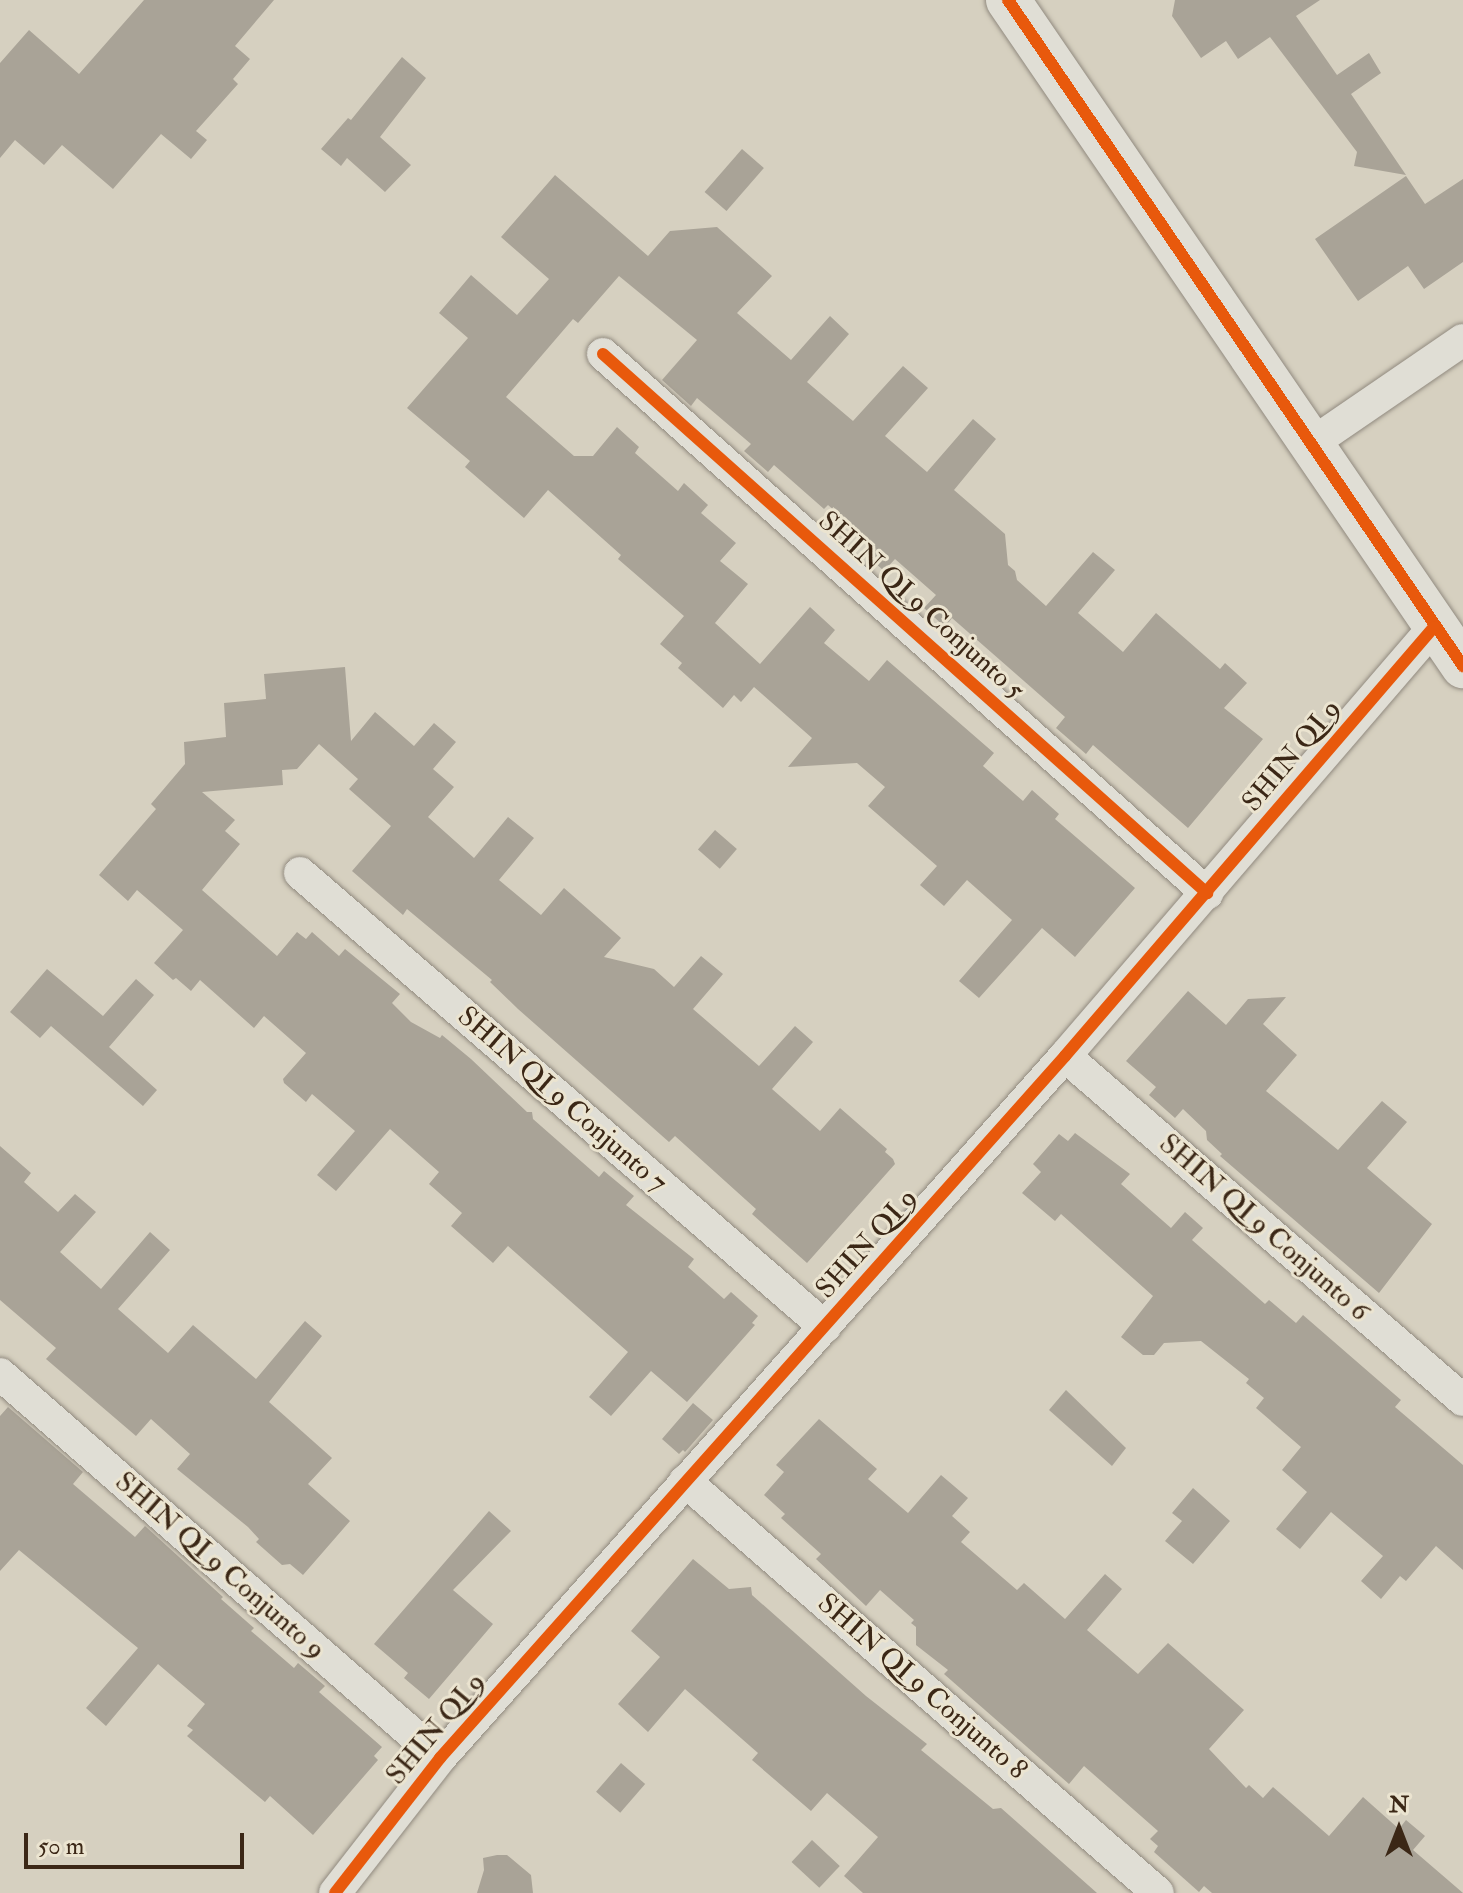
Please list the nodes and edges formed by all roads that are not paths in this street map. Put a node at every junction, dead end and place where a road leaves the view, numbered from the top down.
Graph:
1 (1015, 2) edge
2 (1463, 340) edge
3 (603, 354) dead end
4 (1311, 444) junction
5 (1434, 627) junction
6 (1463, 666) edge
7 (300, 873) dead end
8 (1207, 893) junction
9 (1065, 1056) junction
10 (825, 1327) junction
11 (0, 1374) edge
12 (1463, 1400) edge
13 (685, 1481) junction
14 (440, 1758) junction
15 (335, 1893) edge
16 (1158, 1893) edge

1 - 4 street
2 - 4 street
3 - 8 street, SHIN QI 9 Conjunto 5
4 - 5 street
5 - 6 street
5 - 8 street, SHIN QI 9
7 - 10 street, SHIN QI 9 Conjunto 7
8 - 9 street, SHIN QI 9
9 - 10 street, SHIN QI 9
9 - 12 street, SHIN QI 9 Conjunto 6
10 - 13 street, SHIN QI 9
11 - 14 street, SHIN QI 9 Conjunto 9
13 - 14 street, SHIN QI 9
13 - 16 street, SHIN QI 9 Conjunto 8
14 - 15 street, SHIN QI 9

